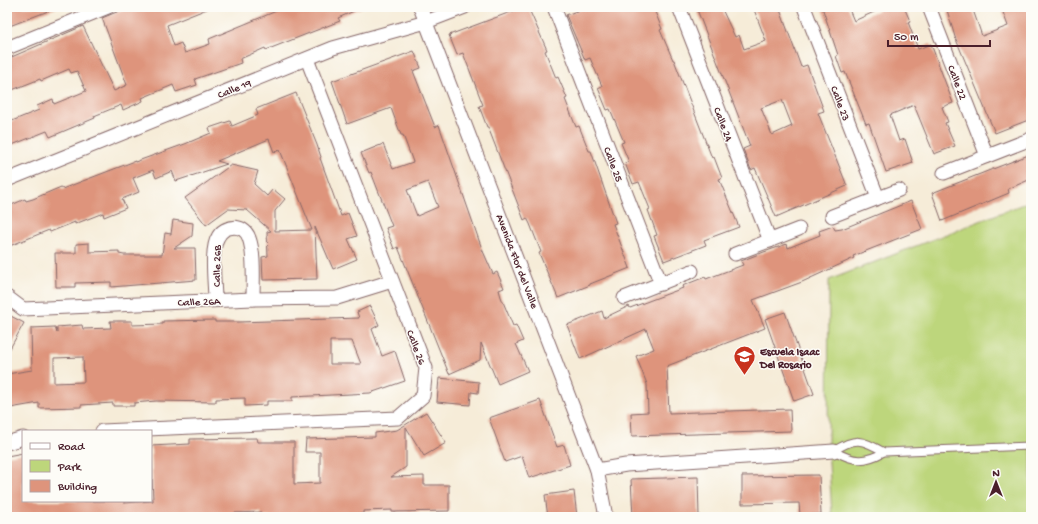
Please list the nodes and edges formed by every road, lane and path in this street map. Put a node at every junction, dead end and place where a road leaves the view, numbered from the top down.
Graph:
1 (108, 7) edge
2 (420, 7) edge
3 (465, 7) edge
4 (554, 7) edge
5 (679, 7) edge
6 (804, 7) edge
7 (929, 7) edge
8 (426, 22) junction
9 (7, 48) edge
10 (307, 58) junction
11 (1031, 139) edge
12 (987, 156) junction
13 (944, 173) dead end
14 (7, 180) edge
15 (899, 190) dead end
16 (878, 198) junction
17 (832, 216) dead end
18 (799, 229) dead end
19 (770, 241) junction
20 (735, 254) dead end
21 (692, 271) dead end
22 (392, 281) junction
23 (661, 284) junction
24 (7, 297) edge
25 (624, 298) dead end
26 (253, 299) junction
27 (215, 300) junction
28 (125, 430) edge
29 (22, 438) edge
30 (7, 443) edge
31 (1031, 446) edge
32 (834, 451) junction
33 (884, 452) junction
34 (598, 470) junction
35 (606, 517) edge

1 - 9 street
2 - 8 street, Avenida Flor del Valle
3 - 8 street, Calle 19
4 - 23 street, Calle 25
5 - 19 street, Calle 24
6 - 16 street, Calle 23
7 - 12 street, Calle 22
8 - 10 street, Calle 19
8 - 34 street, Avenida Flor del Valle
10 - 14 street, Calle 19
10 - 22 street, Calle 26
11 - 12 street
12 - 13 street
15 - 16 street
16 - 17 street
18 - 19 street
19 - 20 street
21 - 23 street
22 - 26 street, Calle 26A
22 - 28 street, Calle 26
23 - 25 street
24 - 27 street, Calle 26A
26 - 27 street, Calle 26A
26 - 27 street, Calle 26B
29 - 30 street
31 - 33 lane
32 - 33 lane
32 - 33 lane
32 - 34 street
34 - 35 street, Avenida Flor del Valle

